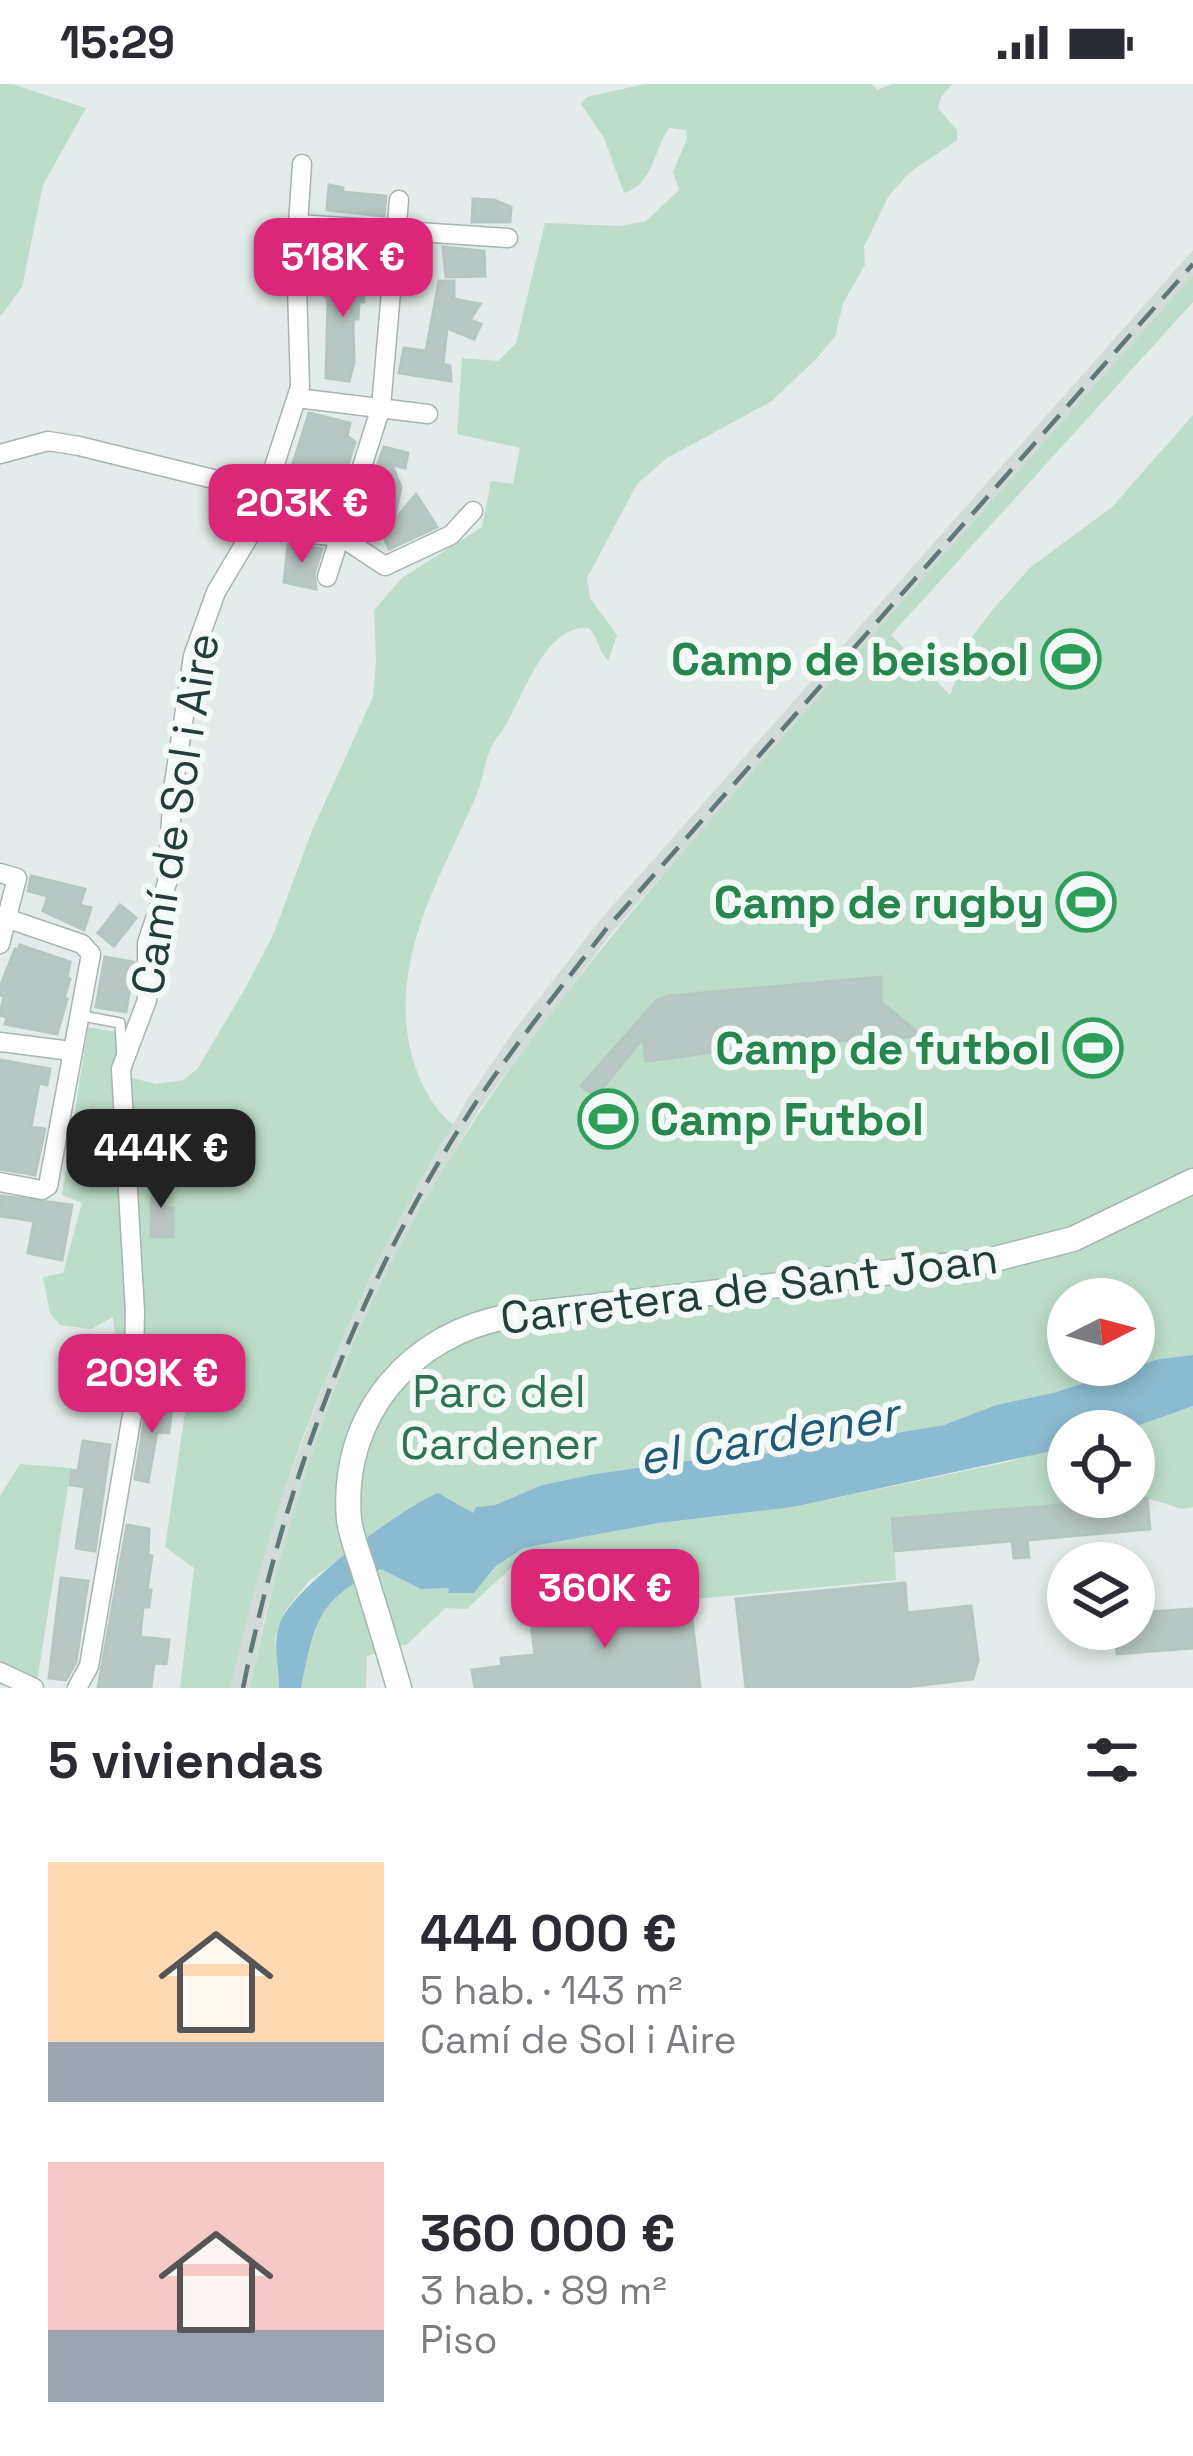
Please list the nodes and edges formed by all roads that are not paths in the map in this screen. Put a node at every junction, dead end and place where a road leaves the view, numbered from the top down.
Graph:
1 (302, 164) dead end
2 (399, 200) dead end
3 (298, 224) junction
4 (396, 231) junction
5 (508, 238) dead end
6 (297, 398) junction
7 (381, 407) junction
8 (428, 414) dead end
9 (0, 454) edge
10 (266, 492) junction
11 (472, 511) dead end
12 (254, 527) junction
13 (341, 537) junction
14 (326, 577) dead end
15 (8, 875) edge
16 (4, 917) edge
17 (0, 944) edge
18 (78, 1015) junction
19 (0, 1042) edge
20 (71, 1052) junction
21 (123, 1064) junction
22 (1193, 1181) edge
23 (0, 1182) edge
24 (0, 1672) edge
25 (34, 1688) edge
26 (77, 1688) edge
27 (399, 1688) edge

1 - 3 street, Camí de Sol i Aire
2 - 4 street
3 - 4 street
3 - 6 street, Camí de Sol i Aire
4 - 5 street
4 - 7 street
6 - 7 street
6 - 10 street, Camí de Sol i Aire
7 - 8 street
7 - 13 street
9 - 10 street
10 - 12 street, Camí de Sol i Aire
11 - 13 street
12 - 13 street
12 - 21 street, Camí de Sol i Aire
13 - 14 street
15 - 16 street
16 - 17 street
16 - 18 street
18 - 20 street
18 - 21 lane
19 - 20 street
20 - 23 street
21 - 26 street, Camí de Sol i Aire
22 - 27 street, Carretera de Sant Joan
24 - 25 street

